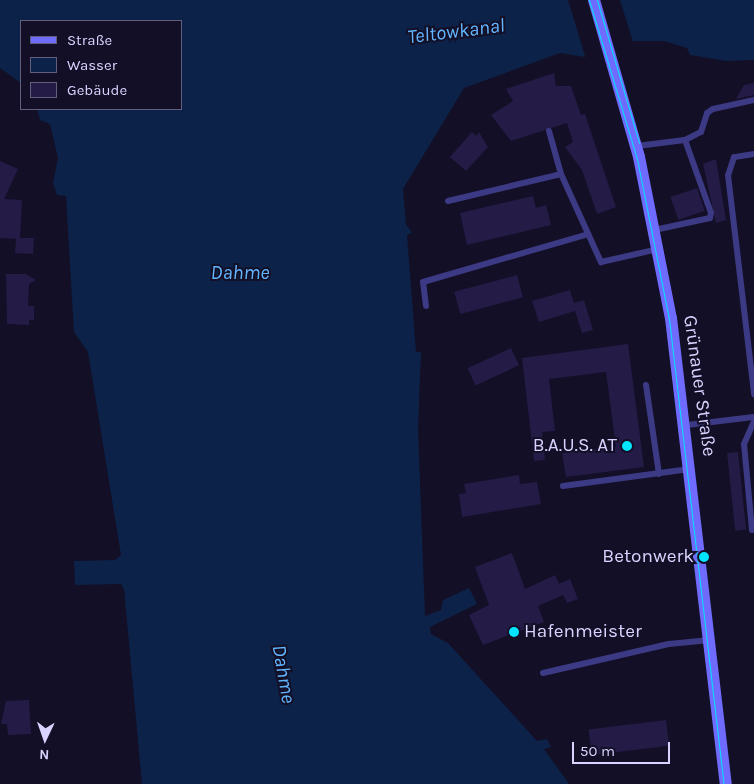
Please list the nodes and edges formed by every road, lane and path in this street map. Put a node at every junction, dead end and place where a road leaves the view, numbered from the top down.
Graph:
1 (594, 0) edge
2 (754, 100) edge
3 (549, 131) dead end
4 (685, 140) junction
5 (637, 146) junction
6 (754, 154) edge
7 (562, 174) junction
8 (448, 201) dead end
9 (654, 230) junction
10 (588, 234) junction
11 (658, 249) junction
12 (426, 306) dead end
13 (646, 385) dead end
14 (754, 394) edge
15 (754, 417) edge
16 (754, 422) edge
17 (687, 425) junction
18 (692, 469) junction
19 (659, 474) junction
20 (563, 486) dead end
21 (752, 530) dead end
22 (711, 640) junction
23 (544, 673) dead end
24 (726, 784) edge

1 - 5 main road, Grünauer Straße
2 - 4 lane
3 - 7 lane
4 - 5 lane
4 - 9 lane
5 - 9 main road, Grünauer Straße
6 - 14 lane
7 - 8 lane
7 - 10 lane
9 - 11 main road, Grünauer Straße
10 - 11 lane
10 - 12 lane
11 - 17 main road, Grünauer Straße
13 - 19 lane
15 - 17 lane
16 - 21 lane
17 - 18 main road, Grünauer Straße
18 - 19 lane
18 - 22 main road, Grünauer Straße
19 - 20 lane
22 - 23 lane
22 - 24 main road, Grünauer Straße

